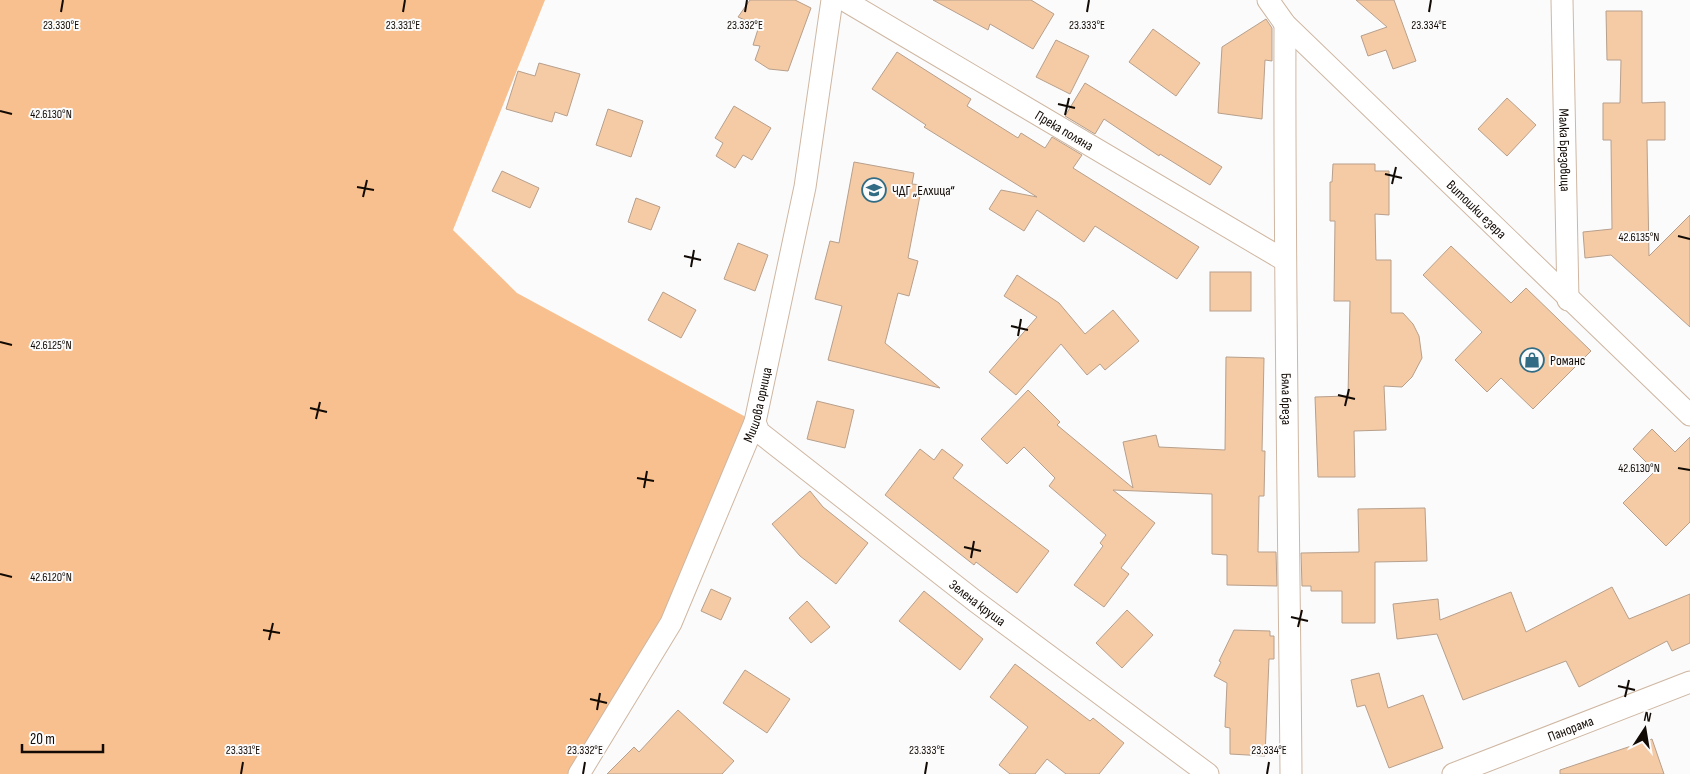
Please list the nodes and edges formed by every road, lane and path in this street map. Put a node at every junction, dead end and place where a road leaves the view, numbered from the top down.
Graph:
1 (832, 0) edge
2 (844, 0) edge
3 (1268, 0) edge
4 (1562, 0) edge
5 (1285, 24) junction
6 (1284, 260) junction
7 (1568, 300) junction
8 (1690, 416) edge
9 (755, 422) junction
10 (1690, 682) edge
11 (579, 774) edge
12 (1208, 774) edge
13 (1291, 774) edge
14 (1453, 774) edge

1 - 9 street, Мишова орница
2 - 6 street, Прека поляна
3 - 5 street, Витошки езера
4 - 7 street, Малка Брезовица
5 - 6 street, Бяла бреза
5 - 7 street, Витошки езера
6 - 13 street, Бяла бреза
7 - 8 street, Витошки езера
9 - 11 street, Мишова орница
9 - 12 street, Зелена круша
10 - 14 street, Панорама

